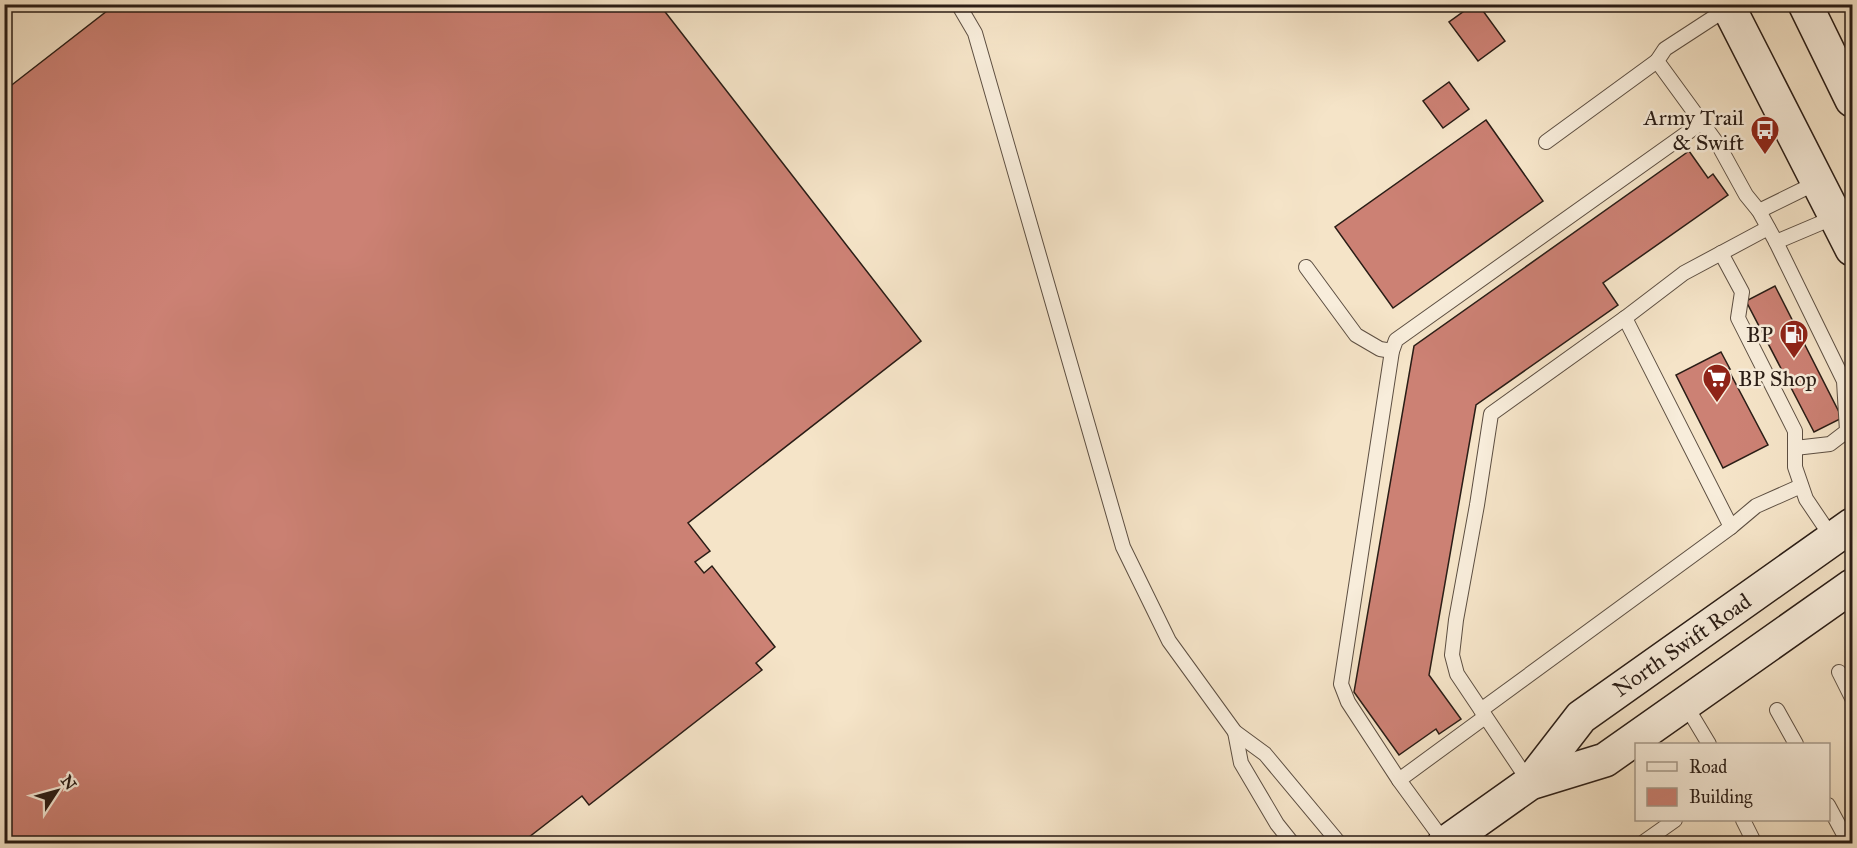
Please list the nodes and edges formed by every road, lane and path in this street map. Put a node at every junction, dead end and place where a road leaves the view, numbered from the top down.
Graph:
1 (958, 4) edge
2 (1805, 4) edge
3 (1728, 6) edge
4 (1657, 62) junction
5 (1849, 85) edge
6 (1701, 123) junction
7 (1546, 142) dead end
8 (1818, 182) junction
9 (1759, 211) junction
10 (1836, 216) junction
11 (1768, 228) junction
12 (1776, 242) junction
13 (1852, 249) edge
14 (1721, 253) junction
15 (1306, 267) dead end
16 (1625, 318) junction
17 (1392, 351) junction
18 (1795, 448) junction
19 (1801, 486) junction
20 (1731, 527) junction
21 (1843, 532) edge
22 (1852, 586) edge
23 (1839, 672) dead end
24 (1852, 698) edge
25 (1685, 704) junction
26 (1777, 710) dead end
27 (1483, 713) junction
28 (1235, 732) junction
29 (1707, 743) edge
30 (1795, 743) edge
31 (1399, 780) junction
32 (1530, 783) junction
33 (1830, 809) edge
34 (1672, 821) edge
35 (1744, 821) edge
36 (1293, 843) edge
37 (1340, 843) edge
38 (1444, 843) edge
39 (1641, 843) edge
40 (1755, 843) edge
41 (1849, 843) edge

1 - 28 lane
2 - 5 street
3 - 4 lane
3 - 8 street
4 - 6 lane
4 - 7 lane
6 - 9 lane
6 - 17 lane
8 - 9 lane
8 - 10 street
9 - 11 lane
10 - 12 lane
10 - 13 street
11 - 12 lane
11 - 14 lane
12 - 18 lane
14 - 16 lane
14 - 18 lane
15 - 17 lane
16 - 20 lane
16 - 27 lane
17 - 31 lane
18 - 19 lane
19 - 20 lane
19 - 21 lane
20 - 27 lane
21 - 32 street, North Swift Road
22 - 25 street, North Swift Road
23 - 24 lane
25 - 29 lane
25 - 32 street, North Swift Road
26 - 30 lane
27 - 31 lane
27 - 32 lane
28 - 36 lane
28 - 37 lane
31 - 38 lane
32 - 38 street, North Swift Road
33 - 41 lane
34 - 39 lane
35 - 40 lane

